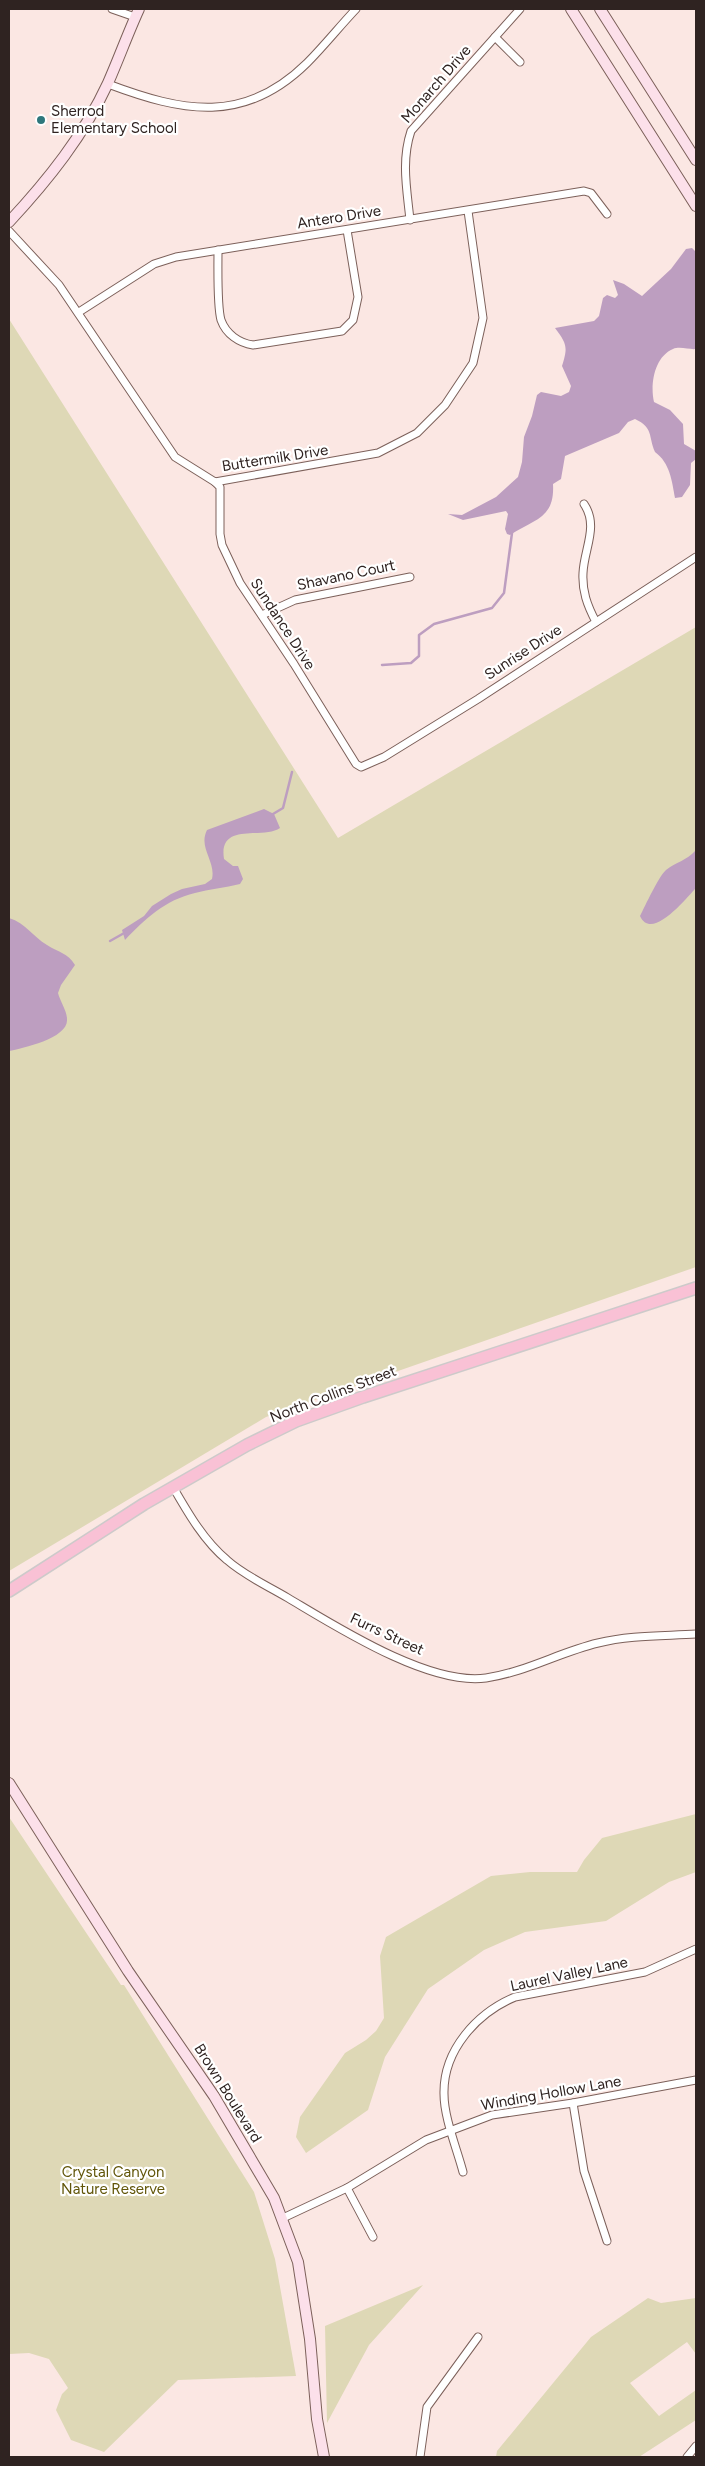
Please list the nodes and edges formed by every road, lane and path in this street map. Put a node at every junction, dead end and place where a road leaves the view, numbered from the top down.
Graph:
1 (112, 9) edge
2 (520, 9) edge
3 (571, 9) edge
4 (600, 9) edge
5 (352, 10) edge
6 (137, 13) edge
7 (495, 37) junction
8 (520, 62) dead end
9 (108, 84) junction
10 (696, 160) edge
11 (696, 206) edge
12 (468, 211) junction
13 (607, 214) dead end
14 (410, 220) junction
15 (9, 222) edge
16 (347, 230) junction
17 (9, 231) edge
18 (218, 250) junction
19 (79, 312) junction
20 (215, 482) junction
21 (584, 504) dead end
22 (696, 558) edge
23 (410, 577) dead end
24 (262, 615) junction
25 (596, 622) junction
26 (363, 766) joint
27 (696, 1288) edge
28 (173, 1487) junction
29 (9, 1591) edge
30 (696, 1634) edge
31 (9, 1783) edge
32 (696, 1949) edge
33 (696, 2080) edge
34 (573, 2103) junction
35 (452, 2129) junction
36 (463, 2172) dead end
37 (348, 2188) junction
38 (283, 2218) junction
39 (373, 2237) dead end
40 (607, 2241) dead end
41 (478, 2338) dead end
42 (696, 2446) edge
43 (324, 2457) edge
44 (420, 2457) edge
45 (687, 2457) edge

1 - 6 street
2 - 7 street, Monarch Drive
3 - 11 street
4 - 10 street
5 - 9 street
6 - 9 street
7 - 8 street
7 - 14 street, Monarch Drive
9 - 15 street
12 - 13 street, Antero Drive
12 - 14 street, Antero Drive
12 - 20 street, Buttermilk Drive
14 - 16 street, Antero Drive
16 - 18 street, Antero Drive
16 - 18 street
17 - 19 street, Buttermilk Drive
18 - 19 street, Antero Drive
19 - 20 street, Buttermilk Drive
20 - 24 street, Sundance Drive
21 - 25 street
22 - 25 street, Sunrise Drive
23 - 24 street, Shavano Court
24 - 26 street, Sundance Drive
25 - 26 street, Sunrise Drive
27 - 28 main road, North Collins Street
28 - 29 main road, North Collins Street
28 - 30 street, Furrs Street
31 - 38 street, Brown Boulevard
32 - 35 street, Laurel Valley Lane
33 - 34 street, Winding Hollow Lane
34 - 35 street, Winding Hollow Lane
34 - 40 street
35 - 36 street, Laurel Valley Lane
35 - 37 street, Winding Hollow Lane
37 - 38 street, Winding Hollow Lane
37 - 39 street
38 - 43 street, Brown Boulevard
41 - 44 street
42 - 45 street

